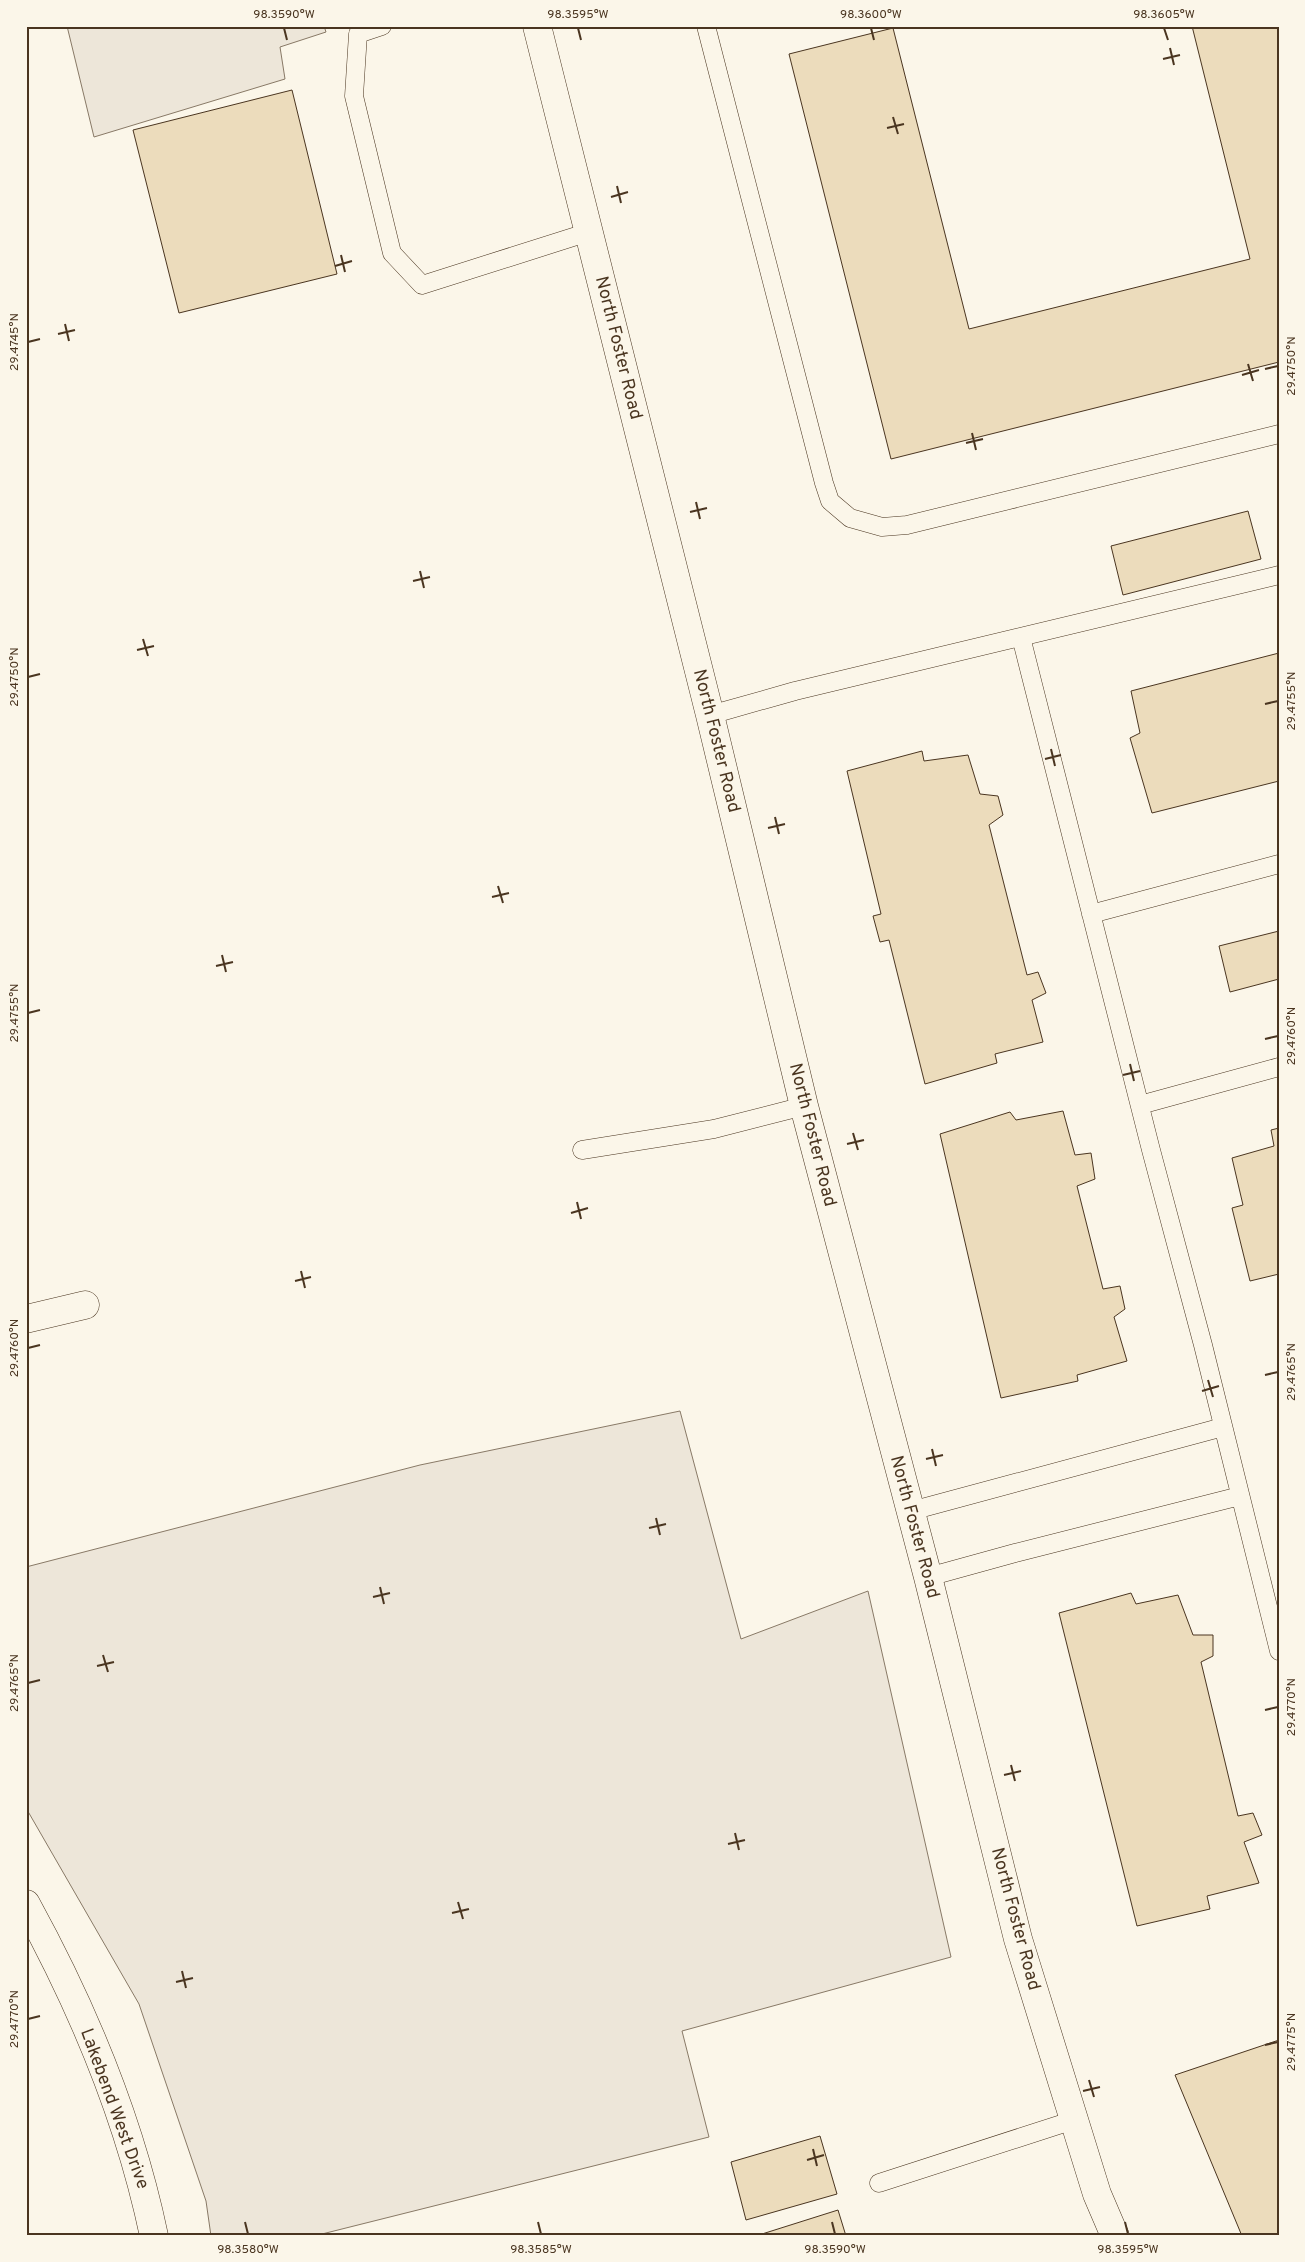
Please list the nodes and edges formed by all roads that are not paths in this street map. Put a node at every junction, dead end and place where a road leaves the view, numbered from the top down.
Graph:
1 (382, 26) edge
2 (537, 26) edge
3 (706, 26) edge
4 (589, 232) junction
5 (1279, 434) edge
6 (1279, 575) edge
7 (1021, 637) junction
8 (710, 715) junction
9 (1279, 864) edge
10 (1091, 914) junction
11 (1279, 1067) edge
12 (1140, 1105) junction
13 (804, 1106) junction
14 (582, 1150) dead end
15 (85, 1305) dead end
16 (26, 1319) edge
17 (1223, 1427) junction
18 (1240, 1496) junction
19 (910, 1511) junction
20 (928, 1577) junction
21 (1279, 1651) edge
22 (26, 1904) edge
23 (1074, 2120) junction
24 (879, 2183) dead end
25 (154, 2236) edge
26 (1114, 2236) edge

1 - 4 lane
2 - 4 main road, North Foster Road
3 - 5 lane
4 - 8 main road, North Foster Road
6 - 7 lane
7 - 8 lane
7 - 10 lane
8 - 13 main road, North Foster Road
9 - 10 lane
10 - 12 lane
11 - 12 lane
12 - 17 lane
13 - 14 lane
13 - 19 main road, North Foster Road
15 - 16 main road
17 - 18 lane
17 - 19 lane
18 - 20 lane
18 - 21 lane
19 - 20 main road, North Foster Road
20 - 23 main road, North Foster Road
22 - 25 main road, Lakebend West Drive
23 - 24 lane
23 - 26 main road, North Foster Road

